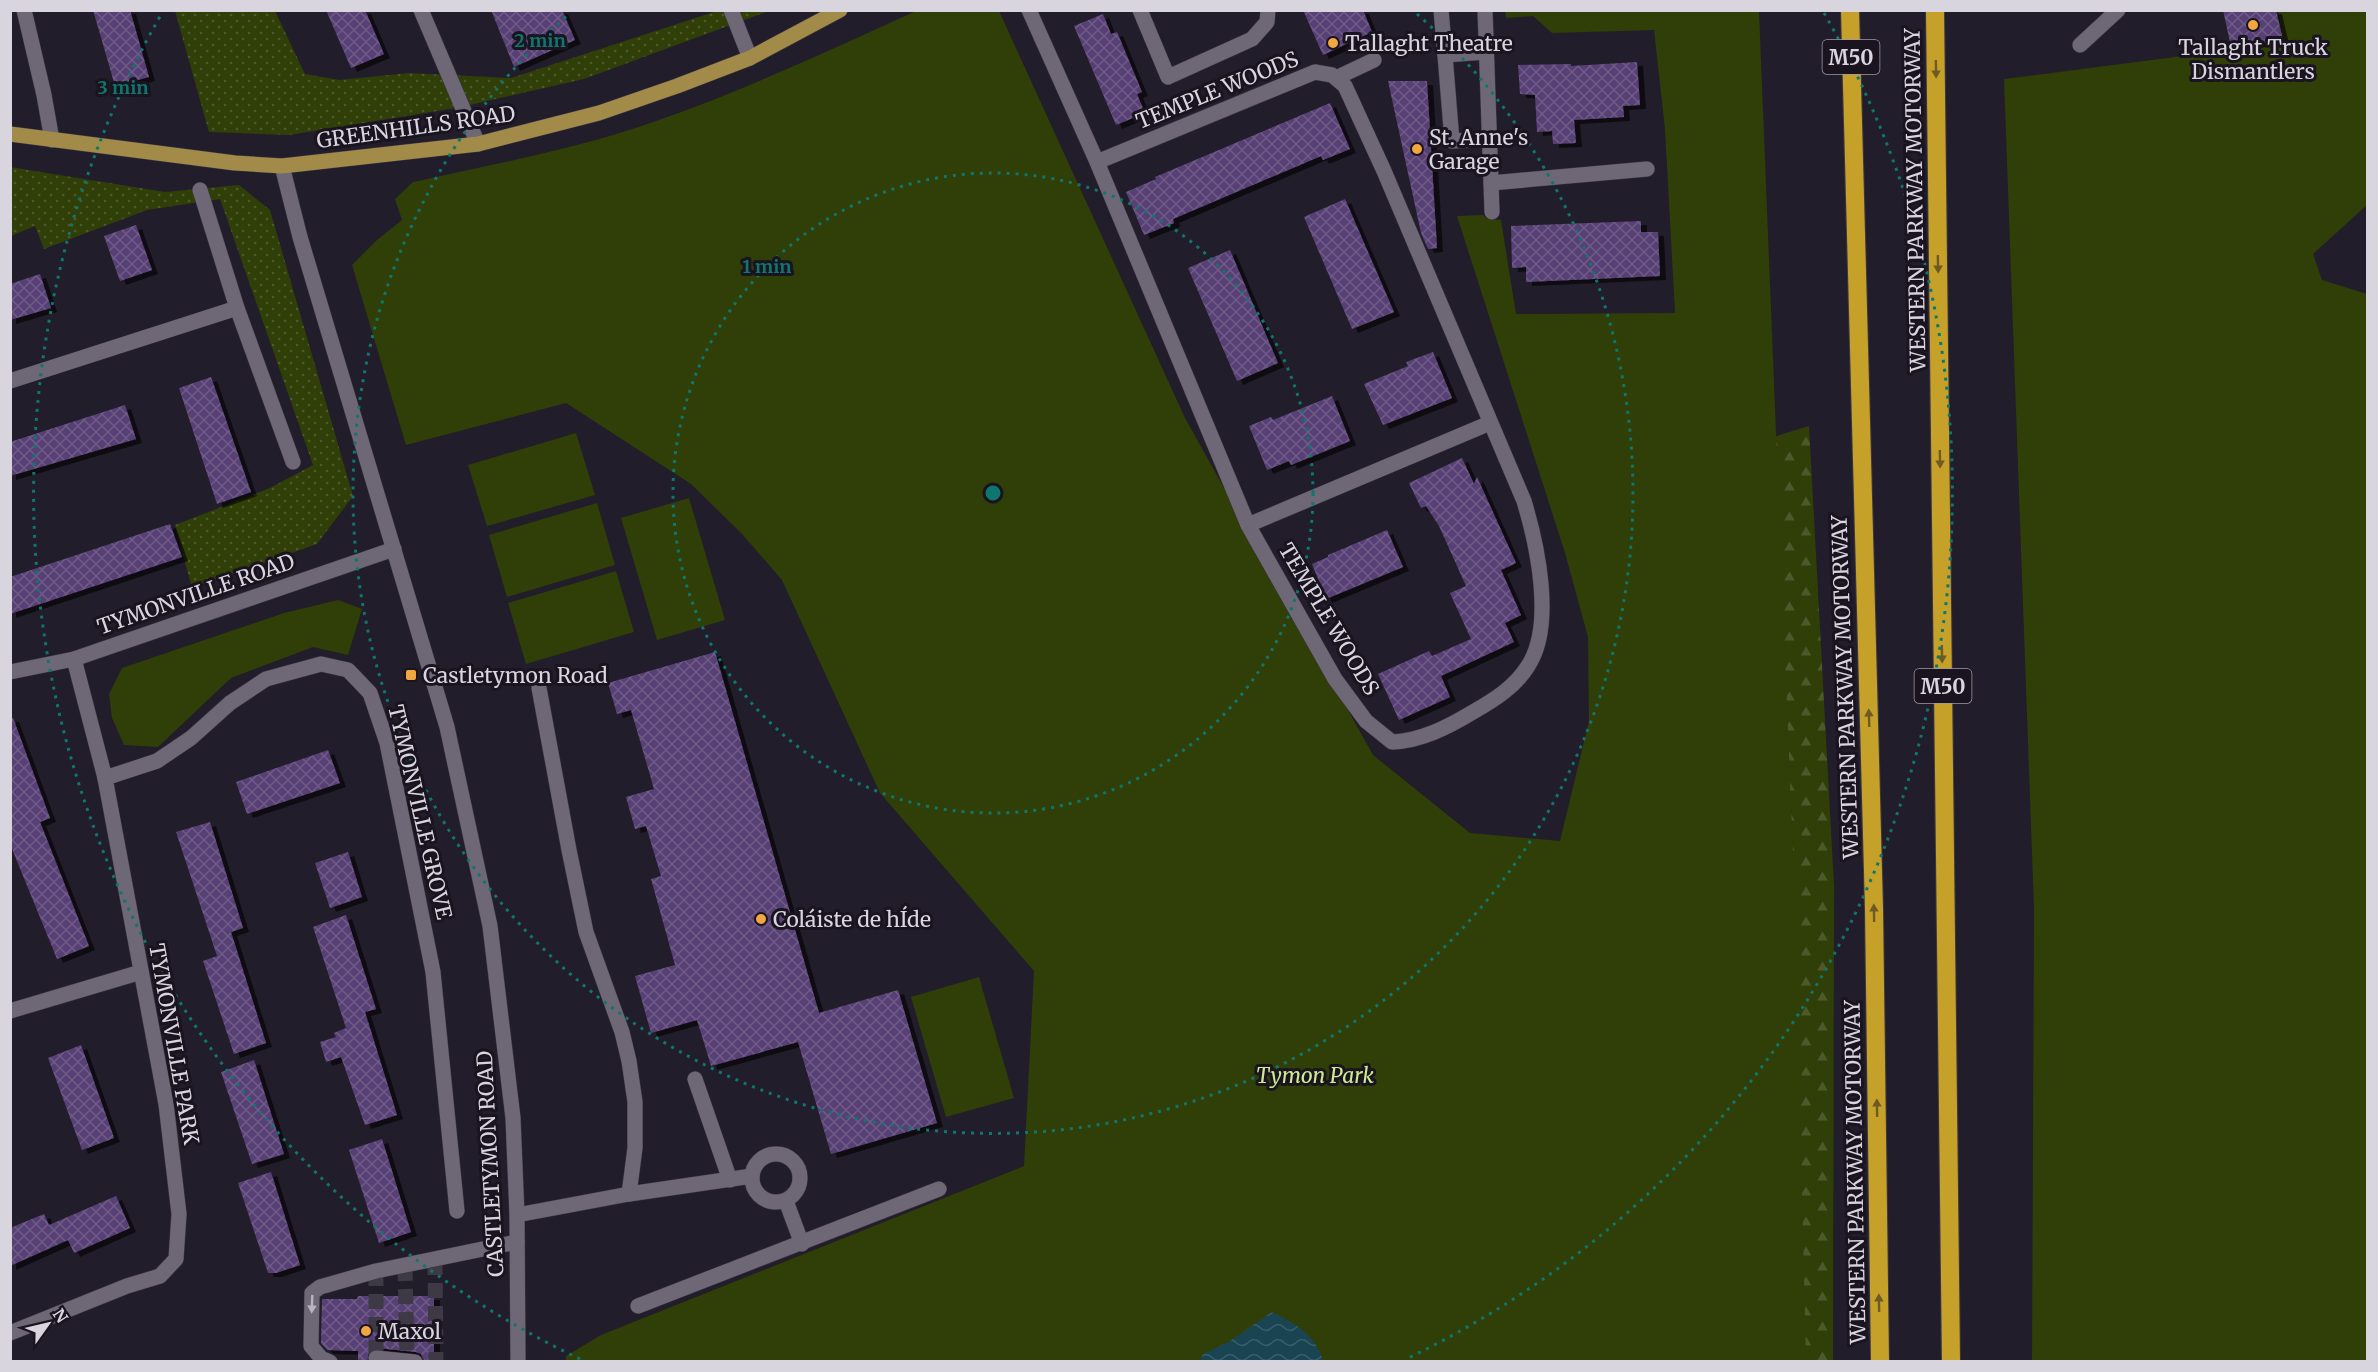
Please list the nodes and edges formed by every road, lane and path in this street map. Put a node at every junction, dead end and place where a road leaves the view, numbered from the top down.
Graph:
1 (24, 10) edge
2 (421, 10) edge
3 (731, 10) edge
4 (840, 10) edge
5 (1029, 10) edge
6 (1140, 10) edge
7 (1268, 10) edge
8 (1441, 10) edge
9 (1485, 10) edge
10 (1850, 10) edge
11 (1935, 10) edge
12 (2118, 10) edge
13 (2080, 45) dead end
14 (1486, 52) junction
15 (1445, 55) junction
16 (750, 58) junction
17 (1374, 60) dead end
18 (1336, 78) junction
19 (10, 134) edge
20 (1489, 139) junction
21 (52, 140) junction
22 (478, 144) junction
23 (1097, 162) junction
24 (282, 166) junction
25 (1647, 169) dead end
26 (1491, 183) junction
27 (200, 190) dead end
28 (1492, 212) dead end
29 (237, 308) junction
30 (10, 381) edge
31 (1490, 423) junction
32 (293, 462) dead end
33 (1248, 525) junction
34 (394, 549) junction
35 (74, 659) junction
36 (10, 672) edge
37 (539, 688) dead end
38 (105, 777) junction
39 (141, 972) junction
40 (10, 1011) edge
41 (695, 1079) dead end
42 (752, 1176) junction
43 (730, 1180) junction
44 (939, 1189) dead end
45 (629, 1194) junction
46 (786, 1201) junction
47 (457, 1211) dead end
48 (518, 1215) junction
49 (518, 1242) junction
50 (802, 1244) junction
51 (638, 1306) dead end
52 (10, 1332) edge
53 (376, 1358) dead end
54 (330, 1362) edge
55 (415, 1362) edge
56 (518, 1362) edge
57 (1880, 1362) edge
58 (1951, 1362) edge

1 - 21 street
2 - 22 street
3 - 16 street
4 - 16 main road, GREENHILLS ROAD
5 - 23 street, TEMPLE WOODS
6 - 7 street
8 - 15 street
9 - 14 street
57 -> 10 highway, WESTERN PARKWAY MOTORWAY / M50
11 -> 58 highway, WESTERN PARKWAY MOTORWAY / M50
12 - 13 street
14 - 15 street
14 - 20 street
15 - 20 street
16 - 22 main road, GREENHILLS ROAD
17 - 18 street
18 - 23 street, TEMPLE WOODS
18 - 31 street, TEMPLE WOODS
19 - 21 main road, GREENHILLS ROAD
20 - 26 street
21 - 24 main road, GREENHILLS ROAD
22 - 24 main road, GREENHILLS ROAD
23 - 33 street, TEMPLE WOODS
24 - 34 street, CASTLETYMON ROAD
25 - 26 street
26 - 28 street
27 - 29 street
29 - 30 street
29 - 32 street
31 - 33 street, TEMPLE WOODS
31 - 33 street, TEMPLE WOODS
34 - 35 street, TYMONVILLE ROAD
34 - 48 street, CASTLETYMON ROAD
35 - 36 street, TYMONVILLE ROAD
35 - 38 street, TYMONVILLE PARK
37 - 45 street
38 - 39 street, TYMONVILLE PARK
38 - 47 street, TYMONVILLE GROVE
39 - 40 street
39 - 52 street, TYMONVILLE PARK
41 - 43 street
42 - 43 street
42 - 46 street
42 - 46 street
43 - 45 street
44 - 50 street
45 - 48 street
46 - 50 street
48 - 49 street, CASTLETYMON ROAD
49 -> 54 street
49 - 56 street, CASTLETYMON ROAD
50 - 51 street
53 - 55 street

